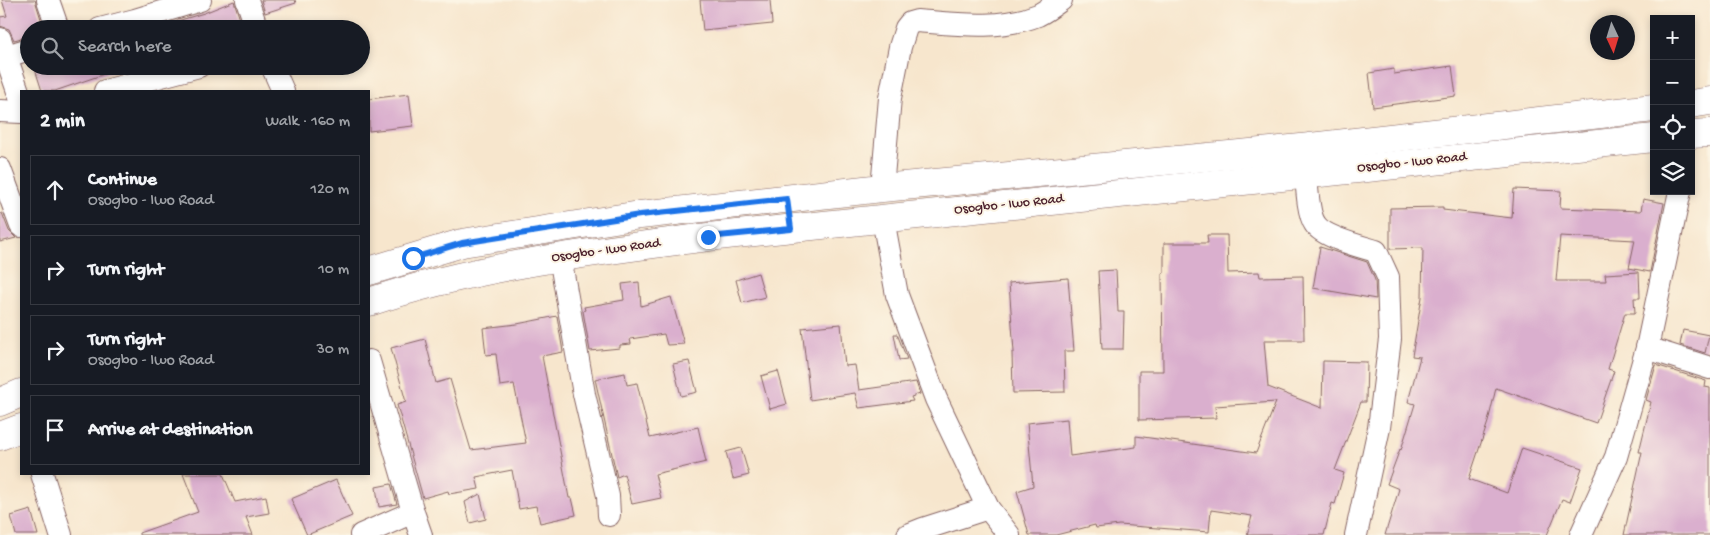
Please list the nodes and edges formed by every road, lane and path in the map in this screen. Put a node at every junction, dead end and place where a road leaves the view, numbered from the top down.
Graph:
1 (48, 0) edge
2 (246, 0) edge
3 (1061, 0) edge
4 (194, 1) edge
5 (55, 20) edge
6 (146, 20) edge
7 (254, 20) edge
8 (4, 48) edge
9 (20, 49) edge
10 (143, 75) edge
11 (276, 75) edge
12 (107, 90) edge
13 (283, 90) edge
14 (20, 97) edge
15 (1710, 101) edge
16 (1695, 103) edge
17 (1650, 108) edge
18 (0, 111) edge
19 (20, 112) edge
20 (1650, 138) edge
21 (0, 169) edge
22 (1306, 174) junction
23 (882, 188) junction
24 (1679, 195) edge
25 (787, 199) junction
26 (882, 219) junction
27 (20, 223) edge
28 (791, 229) junction
29 (560, 257) junction
30 (370, 271) edge
31 (370, 302) edge
32 (1647, 348) junction
33 (370, 364) edge
34 (1710, 368) edge
35 (20, 428) edge
36 (0, 436) edge
37 (42, 475) edge
38 (988, 508) junction
39 (413, 512) junction
40 (609, 515) dead end
41 (61, 535) edge
42 (361, 535) edge
43 (421, 535) edge
44 (908, 535) edge
45 (1009, 535) edge
46 (1356, 535) edge
47 (1581, 535) edge

1 - 5 street
2 - 7 street
3 - 23 street
4 - 6 street
8 - 9 street
8 - 14 street
10 - 12 street
11 - 13 street
15 - 16 main road
17 - 23 main road, Osogbo - Iwo Road
18 - 19 street
20 - 22 main road, Osogbo - Iwo Road
21 - 27 street
22 - 26 main road, Osogbo - Iwo Road
22 - 46 street
23 - 25 main road, Osogbo - Iwo Road
24 - 32 street
25 - 28 main road
25 - 30 main road, Osogbo - Iwo Road
26 - 28 main road, Osogbo - Iwo Road
26 - 38 street
28 - 29 main road, Osogbo - Iwo Road
29 - 31 main road, Osogbo - Iwo Road
29 - 40 street
32 - 34 street
32 - 47 street
33 - 39 street
35 - 36 main road
37 - 41 street
38 - 44 street
38 - 45 street
39 - 42 street
39 - 43 street

